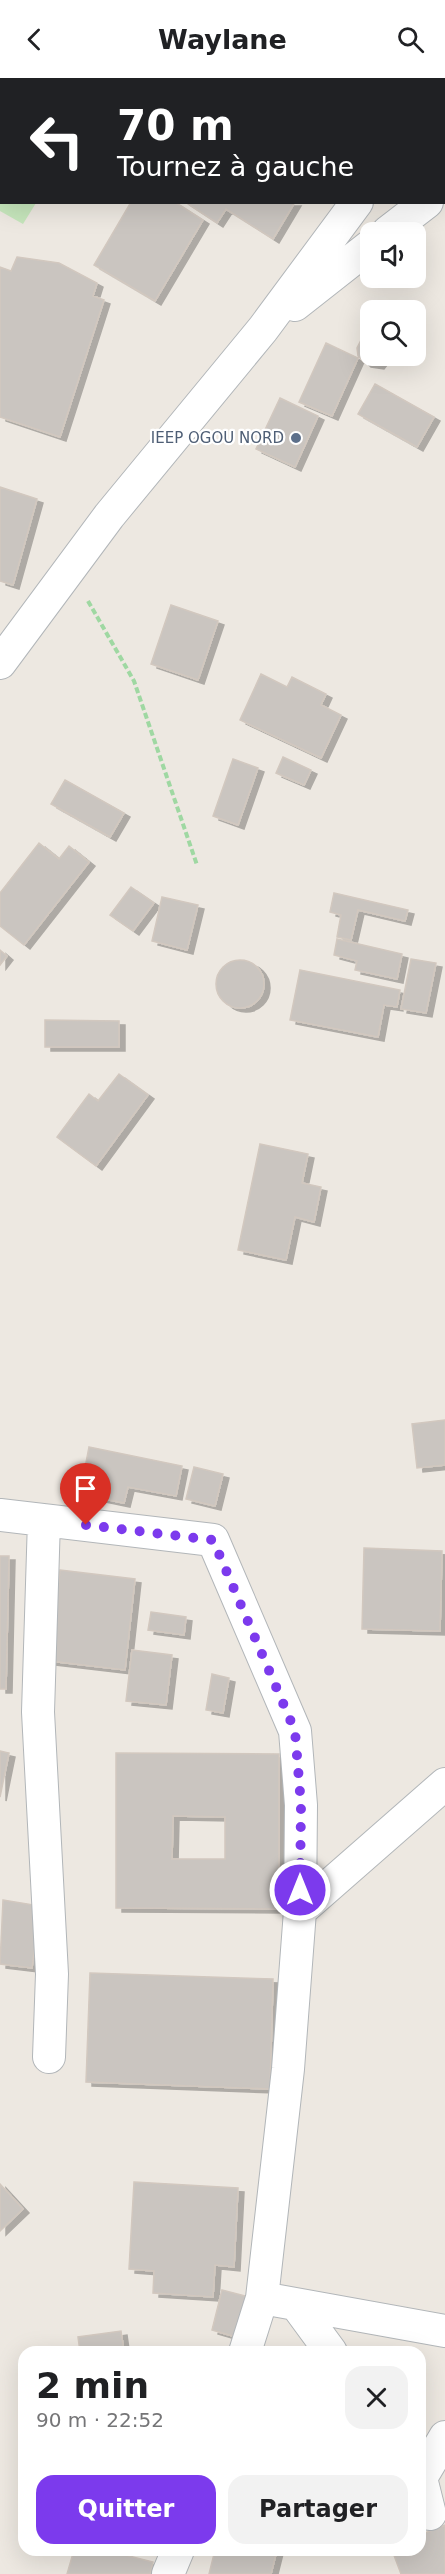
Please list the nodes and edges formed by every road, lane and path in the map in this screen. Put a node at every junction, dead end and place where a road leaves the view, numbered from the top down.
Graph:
1 (356, 204) edge
2 (424, 204) edge
3 (401, 222) edge
4 (360, 254) edge
5 (263, 329) junction
6 (70, 569) junction
7 (0, 663) edge
8 (197, 865) dead end
9 (0, 1515) edge
10 (44, 1520) junction
11 (445, 1784) edge
12 (300, 1911) junction
13 (49, 2057) dead end
14 (262, 2298) junction
15 (298, 2307) junction
16 (445, 2331) edge
17 (247, 2346) edge
18 (327, 2346) edge
19 (445, 2436) edge
20 (426, 2468) edge
21 (426, 2498) edge
22 (430, 2514) dead end
23 (176, 2556) edge
24 (168, 2574) edge

1 - 5 street
2 - 3 street
4 - 5 street
5 - 6 street
6 - 7 street
6 - 8 path
9 - 10 street
10 - 12 street
10 - 13 street
11 - 12 street
12 - 14 street
14 - 15 street
14 - 17 street
15 - 16 street
15 - 18 street
19 - 20 street
21 - 22 street
23 - 24 street

